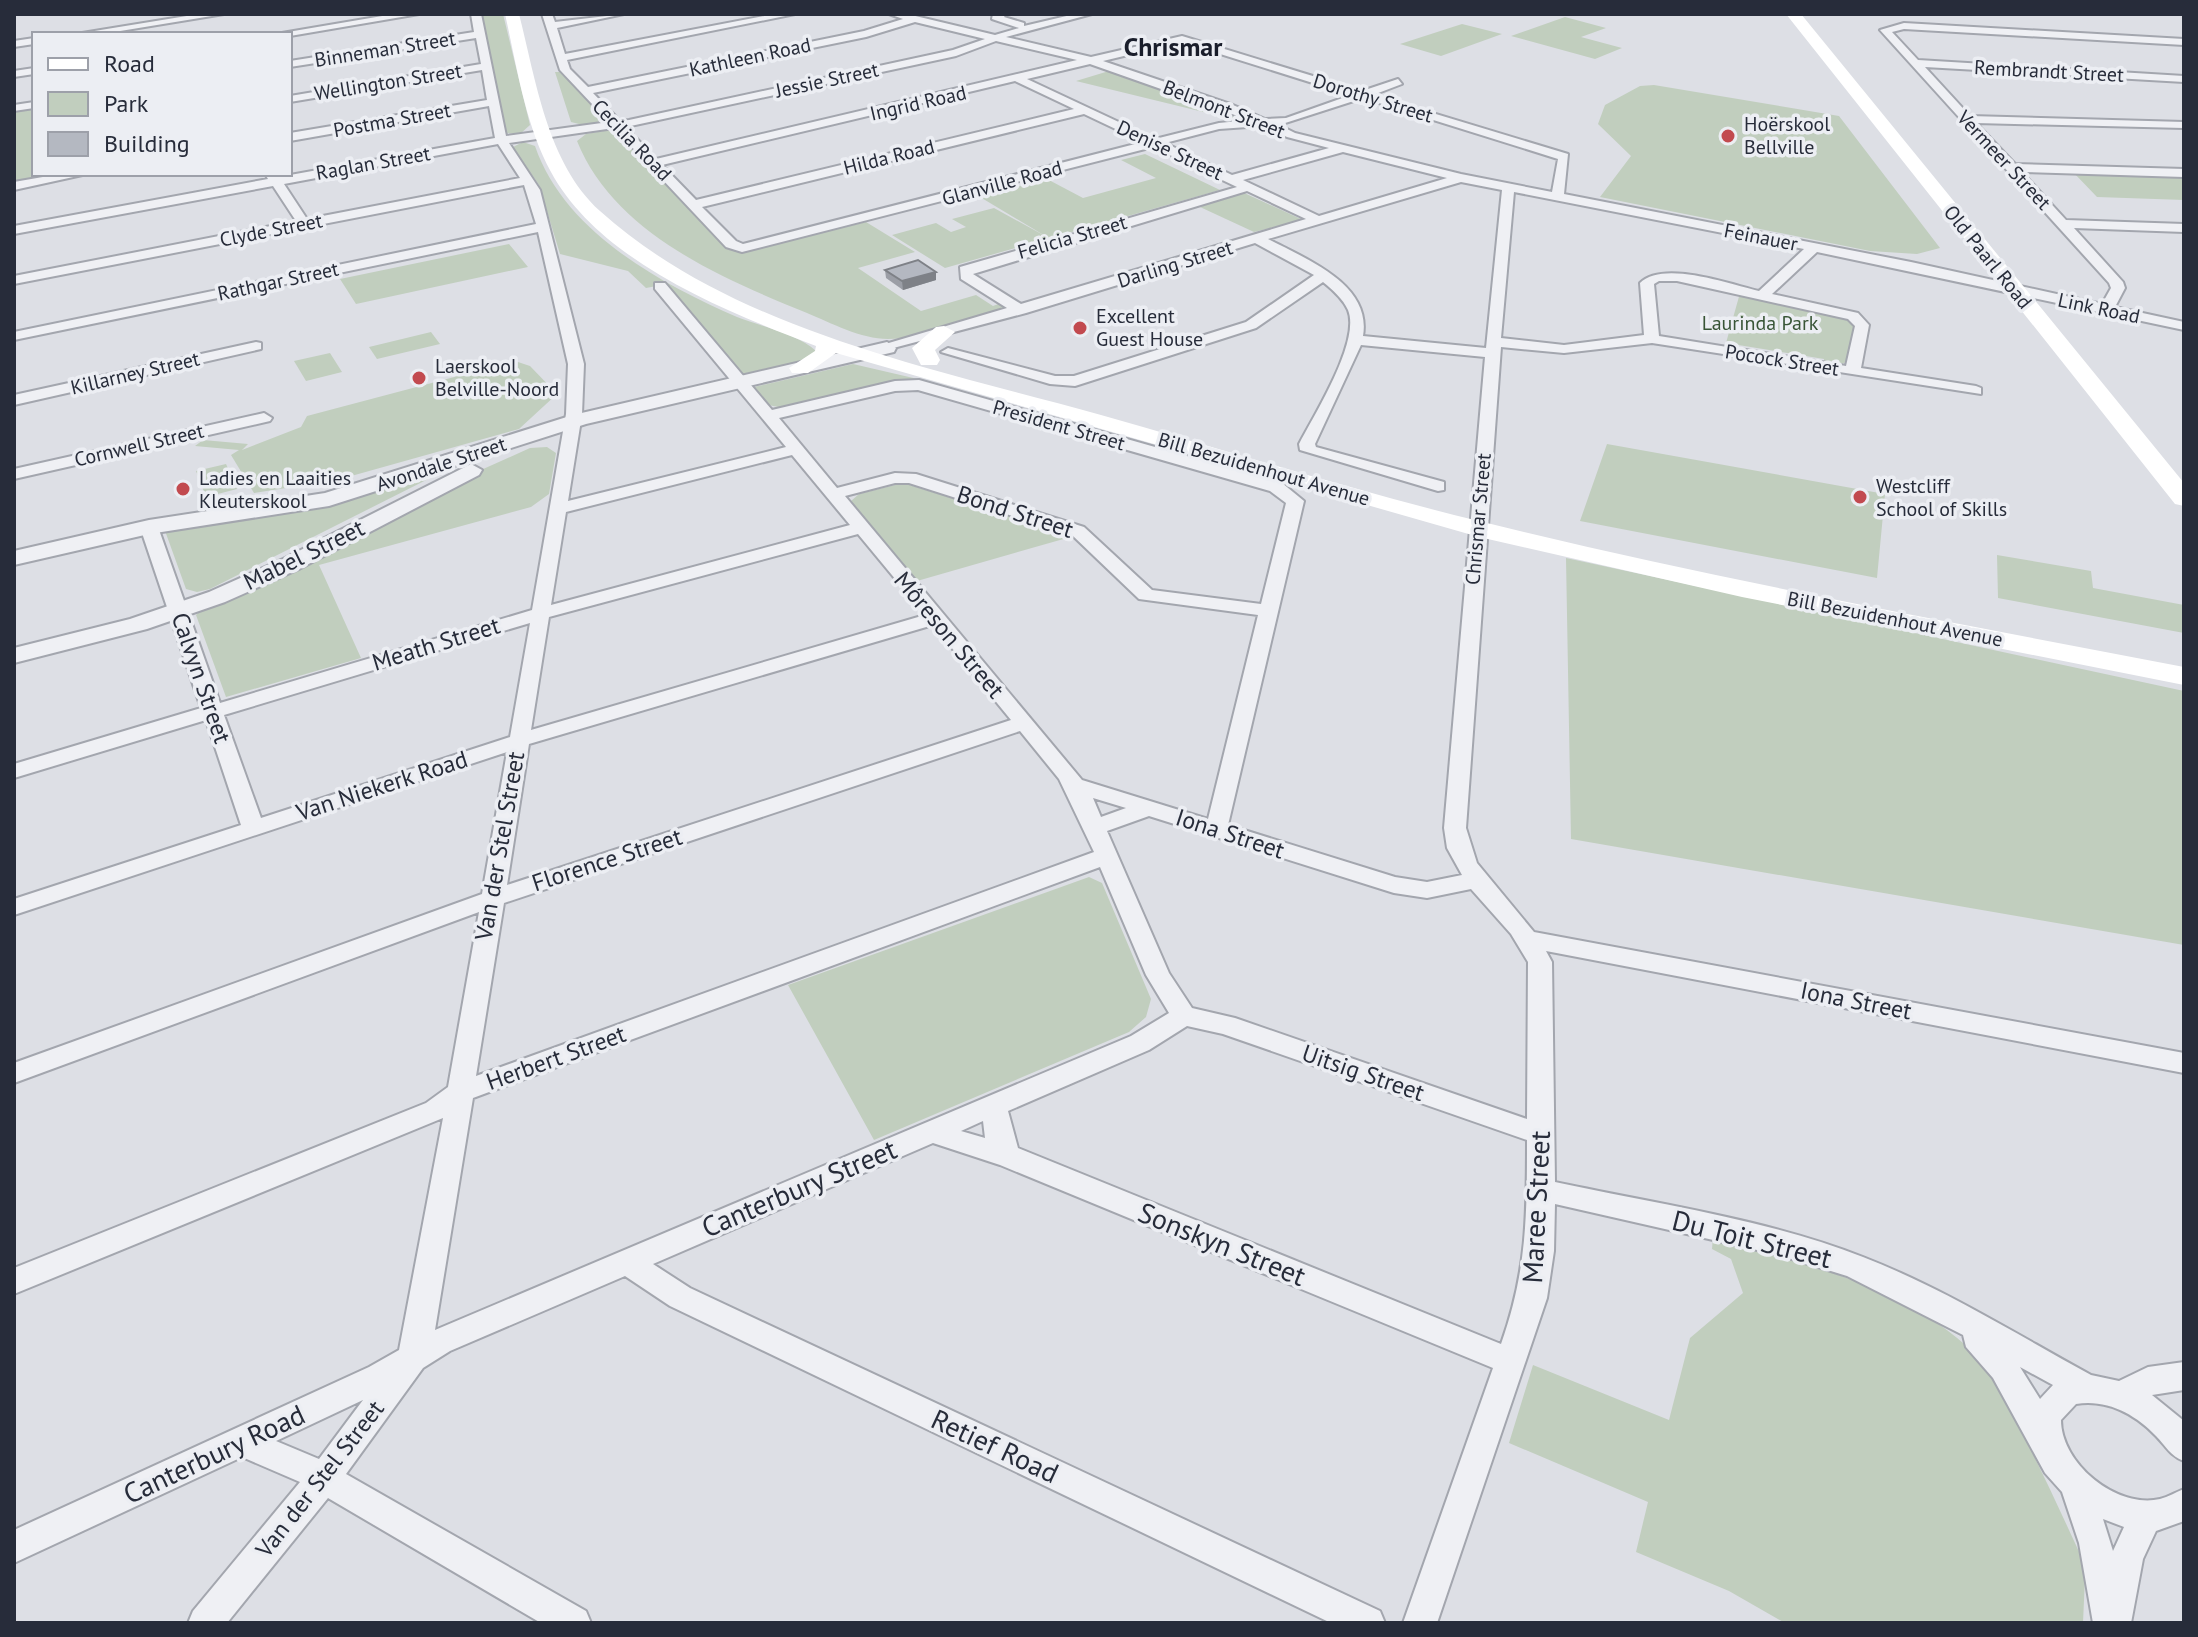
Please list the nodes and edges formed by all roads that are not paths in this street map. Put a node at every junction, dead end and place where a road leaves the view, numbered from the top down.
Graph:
1 (219, 14) edge
2 (414, 14) edge
3 (476, 14) edge
4 (512, 14) edge
5 (619, 14) edge
6 (790, 14) edge
7 (894, 14) edge
8 (1001, 14) edge
9 (1066, 14) edge
10 (1087, 14) edge
11 (1793, 14) edge
12 (924, 16) edge
13 (167, 18) edge
14 (549, 20) edge
15 (1020, 25) junction
16 (92, 32) edge
17 (292, 32) edge
18 (480, 34) junction
19 (995, 38) junction
20 (1182, 39) joint
21 (2184, 42) edge
22 (562, 58) junction
23 (1093, 61) junction
24 (1914, 63) junction
25 (292, 64) edge
26 (487, 66) junction
27 (1019, 79) junction
28 (2184, 79) edge
29 (1398, 82) dead end
30 (585, 91) junction
31 (1363, 95) junction
32 (292, 99) edge
33 (494, 102) junction
34 (1085, 110) junction
35 (1966, 119) junction
36 (1263, 123) junction
37 (617, 125) junction
38 (2184, 125) edge
39 (555, 127) junction
40 (292, 137) edge
41 (501, 140) junction
42 (1156, 143) junction
43 (1342, 148) junction
44 (654, 163) junction
45 (2011, 168) junction
46 (2184, 173) edge
47 (292, 175) edge
48 (70, 176) edge
49 (273, 178) edge
50 (1461, 178) junction
51 (1232, 179) junction
52 (529, 180) junction
53 (14, 186) edge
54 (1249, 187) junction
55 (1508, 189) junction
56 (1557, 197) junction
57 (693, 205) junction
58 (1320, 221) junction
59 (304, 224) junction
60 (2063, 224) junction
61 (542, 227) junction
62 (2184, 228) edge
63 (14, 230) edge
64 (1257, 239) junction
65 (742, 248) joint
66 (1813, 248) junction
67 (1324, 275) junction
68 (14, 280) edge
69 (660, 286) dead end
70 (2013, 289) junction
71 (1763, 295) junction
72 (1021, 310) junction
73 (2106, 310) junction
74 (2184, 326) edge
75 (14, 336) edge
76 (1652, 339) junction
77 (1354, 340) junction
78 (828, 341) junction
79 (256, 346) dead end
80 (1492, 347) junction
81 (887, 348) junction
82 (940, 348) junction
83 (864, 353) junction
84 (800, 368) junction
85 (1853, 371) junction
86 (738, 382) junction
87 (1976, 391) dead end
88 (14, 400) edge
89 (767, 416) junction
90 (264, 418) dead end
91 (574, 422) junction
92 (794, 450) junction
93 (14, 474) edge
94 (1438, 486) dead end
95 (833, 494) junction
96 (2184, 499) edge
97 (558, 509) junction
98 (1477, 521) junction
99 (149, 527) junction
100 (861, 528) junction
101 (14, 558) edge
102 (1271, 611) junction
103 (178, 612) junction
104 (540, 615) junction
105 (936, 618) junction
106 (14, 656) edge
107 (2184, 659) edge
108 (2184, 676) edge
109 (212, 711) junction
110 (1023, 723) junction
111 (518, 741) junction
112 (14, 771) edge
113 (1075, 785) junction
114 (1149, 808) junction
115 (1095, 827) junction
116 (253, 828) junction
117 (1216, 830) junction
118 (1459, 848) joint
119 (1107, 856) junction
120 (1478, 880) junction
121 (490, 900) junction
122 (14, 907) edge
123 (1529, 939) junction
124 (1184, 1016) junction
125 (2184, 1063) edge
126 (14, 1073) edge
127 (461, 1092) junction
128 (981, 1110) junction
129 (931, 1132) junction
130 (1541, 1134) junction
131 (1008, 1156) junction
132 (1541, 1190) junction
133 (627, 1262) junction
134 (14, 1281) edge
135 (1953, 1316) junction
136 (412, 1358) junction
137 (1512, 1362) junction
138 (2184, 1376) edge
139 (2088, 1389) junction
140 (2121, 1395) junction
141 (2183, 1438) edge
142 (2046, 1439) junction
143 (241, 1441) junction
144 (323, 1479) junction
145 (2075, 1484) junction
146 (2173, 1512) edge
147 (14, 1547) edge
148 (205, 1623) edge
149 (574, 1623) edge
150 (1368, 1623) edge
151 (1420, 1623) edge
152 (2113, 1623) edge

1 - 13 street
2 - 17 street
3 - 18 street, Van der Stel Street
4 - 39 main road, Bill Bezuidenhout Avenue
5 - 14 street
6 - 22 street
7 - 12 street, Belmont Street
8 - 15 street
9 - 15 street
10 - 19 street, Jessie Street
11 - 70 main road, Old Paarl Road
12 - 15 street
12 - 19 street, Belmont Street
12 - 30 street, Kathleen Road
13 - 16 street
14 - 22 street, Cecilia Road
18 - 25 street, Binneman Street
18 - 26 street, Van der Stel Street
19 - 23 street, Belmont Street
19 - 37 street, Jessie Street
20 - 23 street, Ingrid Road
20 - 31 street, Dorothy Street
21 - 24 street, Vermeer Street
22 - 30 street, Cecilia Road
23 - 27 street, Ingrid Road
23 - 36 street, Belmont Street
24 - 28 street, Rembrandt Street
24 - 35 street, Vermeer Street
26 - 32 street, Wellington Street
26 - 33 street, Van der Stel Street
27 - 34 street, Denise Street
27 - 44 street, Ingrid Road
29 - 31 street, Glanville Road
30 - 37 street, Cecilia Road
31 - 36 street, Glanville Road
31 - 56 street, Dorothy Street
33 - 40 street, Postma Street
33 - 41 street, Van der Stel Street
34 - 42 street, Denise Street
34 - 57 street, Hilda Road
35 - 38 street
35 - 45 street, Vermeer Street
36 - 42 street, Glanville Road
36 - 43 street, Belmont Street
37 - 39 street, Jessie Street
37 - 44 street, Cecilia Road
39 - 41 street, Raglan Street
39 - 78 main road, Bill Bezuidenhout Avenue
39 - 81 main road, Bill Bezuidenhout Avenue
41 - 47 street, Raglan Street
41 - 52 street, Van der Stel Street
42 - 51 street, Denise Street
42 - 65 street, Glanville Road
43 - 50 street, Belmont Street
43 - 51 street
44 - 57 street, Cecilia Road
45 - 46 street
45 - 60 street, Vermeer Street
48 - 53 street
49 - 59 street
49 - 63 street, Raglan Street
50 - 55 street, Belmont Street
50 - 58 street, Darling Street
51 - 54 street, Denise Street
52 - 59 street, Clyde Street
52 - 61 street, Van der Stel Street
54 - 58 street, Denise Street
54 - 72 street, Felicia Street
55 - 56 street, Feinauer
55 - 80 street, Chrismar Street
56 - 66 street, Feinauer
57 - 65 street, Cecilia Road
58 - 64 street, Darling Street
59 - 68 street, Clyde Street
60 - 62 street
60 - 73 street, Vermeer Street
61 - 75 street, Rathgar Street
61 - 91 street, Van der Stel Street
64 - 67 street
64 - 72 street, Darling Street
66 - 70 street, Feinauer
66 - 71 street
67 - 77 street
67 - 82 street
69 - 86 street, Môreson Street
70 - 73 street, Link Road
70 - 96 main road, Old Paarl Road
71 - 76 street
71 - 85 street
72 - 82 street, Darling Street
73 - 74 street, Link Road
76 - 80 street, Pocock Street
76 - 85 street, Pocock Street
77 - 80 street, Pocock Street
77 - 94 street
78 - 83 main road, Bill Bezuidenhout Avenue
78 - 84 main road
79 - 88 street, Killarney Street
80 - 98 street, Chrismar Street
81 - 82 main road, Bill Bezuidenhout Avenue
81 - 82 street, Darling Street
81 - 83 street, Avondale Street
82 - 98 main road, Bill Bezuidenhout Avenue
83 - 84 street, Avondale Street
83 - 98 main road, Bill Bezuidenhout Avenue
84 - 86 street, Avondale Street
85 - 87 street, Pocock Street
86 - 89 street, Môreson Street
86 - 91 street, Avondale Street
89 - 92 street, Môreson Street
89 - 102 street, President Street
90 - 93 street, Cornwell Street
91 - 97 street, Van der Stel Street
91 - 99 street, Avondale Street
91 - 103 street, Mabel Street
92 - 95 street, Môreson Street
92 - 97 street
95 - 100 street, Môreson Street
95 - 102 street, Bond Street
97 - 104 street, Van der Stel Street
98 - 107 main road, Bill Bezuidenhout Avenue
98 - 108 main road, Bill Bezuidenhout Avenue
98 - 118 street, Chrismar Street
99 - 101 street, Avondale Street
99 - 103 street, Calvyn Street
100 - 104 street, Meath Street
100 - 105 street, Môreson Street
102 - 117 street, President Street
103 - 106 street, Mabel Street
103 - 109 street, Calvyn Street
104 - 109 street, Meath Street
104 - 111 street, Van der Stel Street
105 - 110 street, Môreson Street
105 - 111 street, Van Niekerk Road
109 - 112 street, Meath Street
109 - 116 street, Calvyn Street
110 - 113 street, Môreson Street
110 - 121 street, Florence Street
111 - 116 street, Van Niekerk Road
111 - 121 street, Van der Stel Street
113 - 114 street, Iona Street
113 - 115 street, Môreson Street
114 - 115 street
114 - 117 street, Iona Street
115 - 119 street, Môreson Street
116 - 122 street, Van Niekerk Road
117 - 120 street, Iona Street
118 - 120 street, Maree Street
119 - 124 street, Môreson Street
119 - 127 street, Herbert Street
120 - 123 street, Maree Street
121 - 126 street, Florence Street
121 - 127 street, Van der Stel Street
123 - 125 street, Iona Street
123 - 130 street, Maree Street
124 - 128 street, Canterbury Street
124 - 130 street, Uitsig Street
127 - 134 street, Herbert Street
127 - 136 street, Van der Stel Street
128 - 129 street, Canterbury Street
128 - 131 street
129 - 131 street, Sonskyn Street
129 - 133 street, Canterbury Street
130 - 132 street, Maree Street
131 - 137 street, Sonskyn Street
132 - 135 street, Du Toit Street
132 - 137 street, Maree Street
133 - 136 street, Canterbury Street
133 - 150 street, Retief Road
135 - 139 street, Du Toit Street
135 - 142 street, Du Toit Street
136 - 143 street, Canterbury Road
136 - 144 street, Van der Stel Street
137 - 151 street, Maree Street
138 - 140 street
139 - 140 street, Du Toit Street
139 - 142 street
140 - 141 street
142 - 145 street, Du Toit Street
143 - 144 street
143 - 147 street, Canterbury Road
144 - 148 street, Van der Stel Street
144 - 149 street
145 - 146 street
145 - 152 street
146 - 152 street

